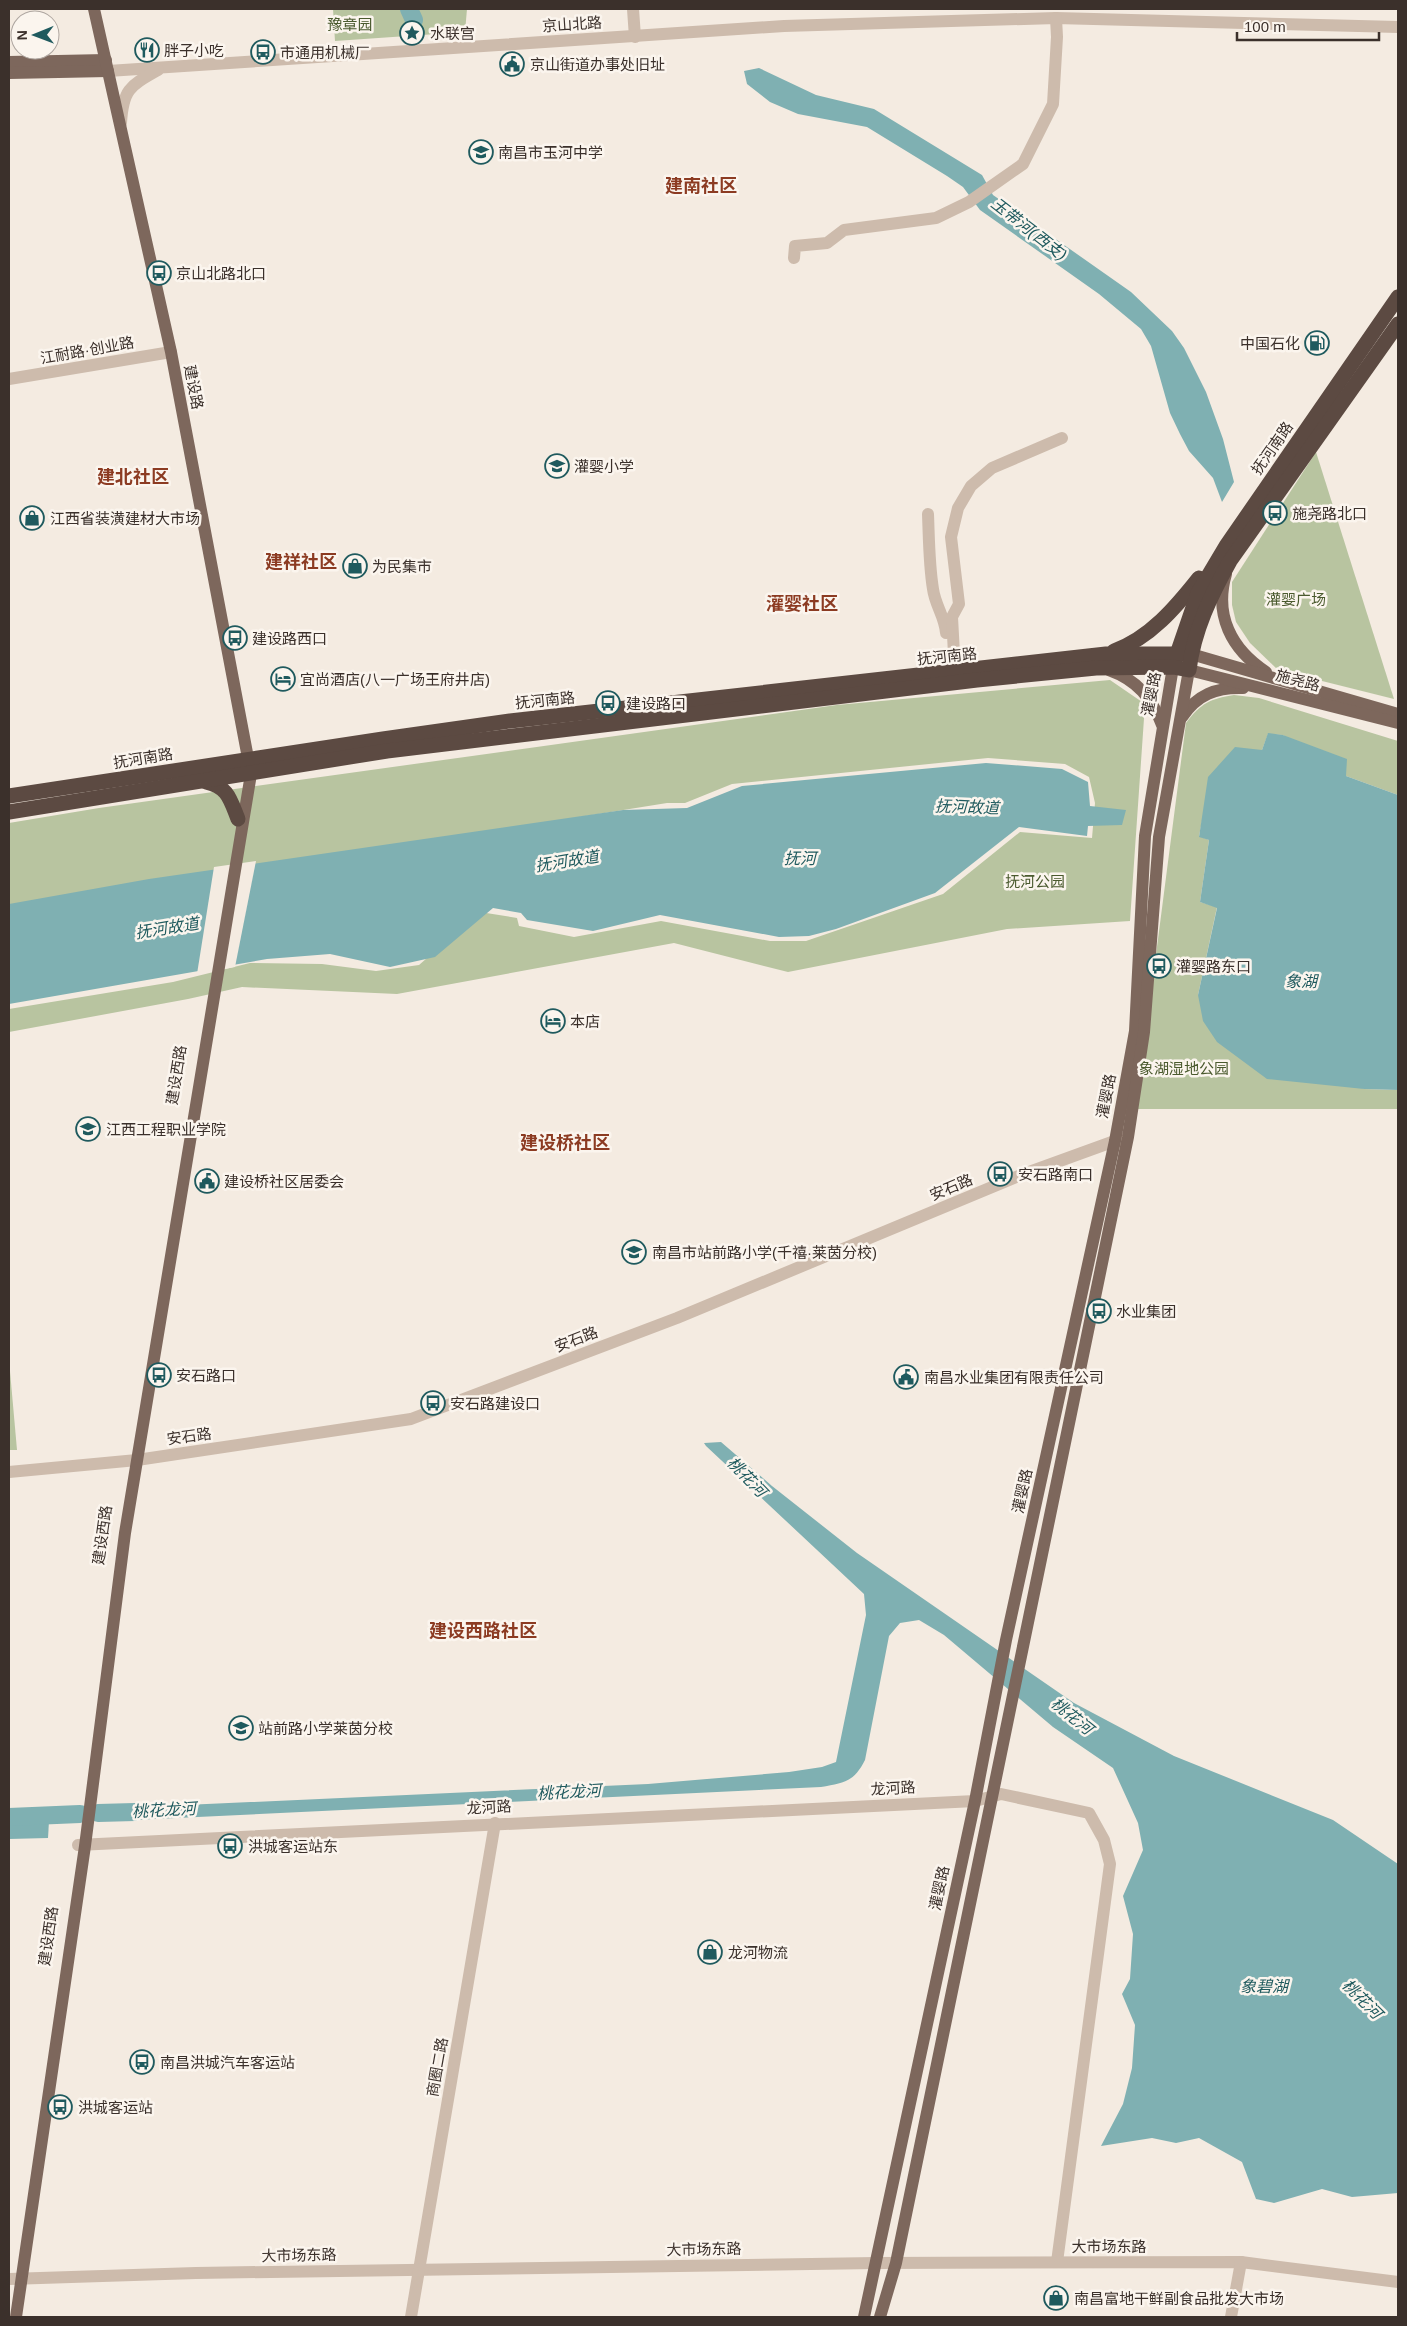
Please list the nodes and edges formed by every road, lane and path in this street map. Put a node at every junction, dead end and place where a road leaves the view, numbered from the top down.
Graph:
1 (94, 9) edge
2 (633, 9) edge
3 (1056, 18) junction
4 (1398, 28) edge
5 (635, 37) junction
6 (9, 62) edge
7 (107, 66) junction
8 (162, 67) junction
9 (9, 73) edge
10 (121, 128) junction
11 (794, 258) dead end
12 (1398, 298) edge
13 (1398, 324) edge
14 (171, 352) junction
15 (9, 379) edge
16 (1062, 438) dead end
17 (928, 514) dead end
18 (1226, 546) junction
19 (1230, 561) junction
20 (1180, 658) junction
21 (1106, 661) junction
22 (1188, 670) junction
23 (952, 673) junction
24 (1275, 685) junction
25 (1398, 714) edge
26 (1179, 722) junction
27 (1398, 723) edge
28 (1162, 725) junction
29 (245, 759) junction
30 (246, 775) junction
31 (204, 782) junction
32 (9, 796) edge
33 (9, 812) edge
34 (241, 819) junction
35 (1128, 1136) junction
36 (1114, 1141) junction
37 (134, 1460) junction
38 (9, 1472) edge
39 (990, 1798) junction
40 (975, 1801) junction
41 (495, 1823) junction
42 (81, 1846) junction
43 (1058, 2262) junction
44 (1241, 2262) junction
45 (876, 2263) junction
46 (896, 2263) junction
47 (419, 2270) junction
48 (15, 2279) edge
49 (1398, 2282) edge
50 (10, 2317) edge
51 (16, 2317) edge
52 (411, 2317) edge
53 (864, 2317) edge
54 (880, 2317) edge
55 (1231, 2317) edge

1 - 7 main road, 建设路
2 - 5 street
3 - 4 street, 京山北路
3 - 5 street, 京山北路
3 - 11 street
5 - 8 street, 京山北路
6 - 7 main road
7 - 8 street, 京山北路
7 - 9 main road
7 - 10 main road, 建设路
8 - 10 street
10 - 14 main road, 建设路
12 - 18 highway, 抚河南路
13 - 19 highway, 抚河南路
14 - 15 street, 江耐路·创业路
14 - 29 main road, 建设路
16 - 23 street
17 - 23 street
18 - 20 highway, 抚河南路
18 - 21 highway
19 - 20 highway, 抚河南路
19 - 24 main road
20 - 21 highway, 抚河南路
20 - 22 highway, 抚河南路
20 - 24 main road, 施尧路
20 - 28 main road, 灌婴路
21 - 23 highway, 抚河南路
21 - 28 main road
21 - 30 highway, 抚河南路
22 - 24 main road, 施尧路
22 - 26 main road, 灌婴路
23 - 29 highway, 抚河南路
24 - 25 main road, 施尧路
24 - 26 main road
24 - 27 main road, 施尧路
26 - 35 main road, 灌婴路
28 - 36 main road, 灌婴路
29 - 30 main road, 建设西路
29 - 32 highway, 抚河南路
30 - 31 highway, 抚河南路
30 - 34 main road, 建设西路
31 - 33 highway, 抚河南路
31 - 34 highway
34 - 37 main road, 建设西路
35 - 36 street, 安石路
35 - 39 main road, 灌婴路
36 - 37 street, 安石路
36 - 40 main road, 灌婴路
37 - 38 street, 安石路
37 - 42 main road, 建设西路
39 - 40 street, 龙河路
39 - 43 street, 龙河路
39 - 46 main road, 灌婴路
40 - 41 street, 龙河路
40 - 45 main road, 灌婴路
41 - 42 street, 龙河路
41 - 47 street, 商圈二路
42 - 48 main road, 建设西路
43 - 44 street, 大市场东路
43 - 46 street, 大市场东路
44 - 49 street, 大市场东路
44 - 55 street
45 - 46 street, 大市场东路
45 - 47 street, 大市场东路
45 - 53 main road, 灌婴路
46 - 54 main road, 灌婴路
47 - 48 street, 大市场东路
47 - 52 street, 商圈二路
48 - 50 main road, 建设西路
48 - 51 main road, 建设西路

